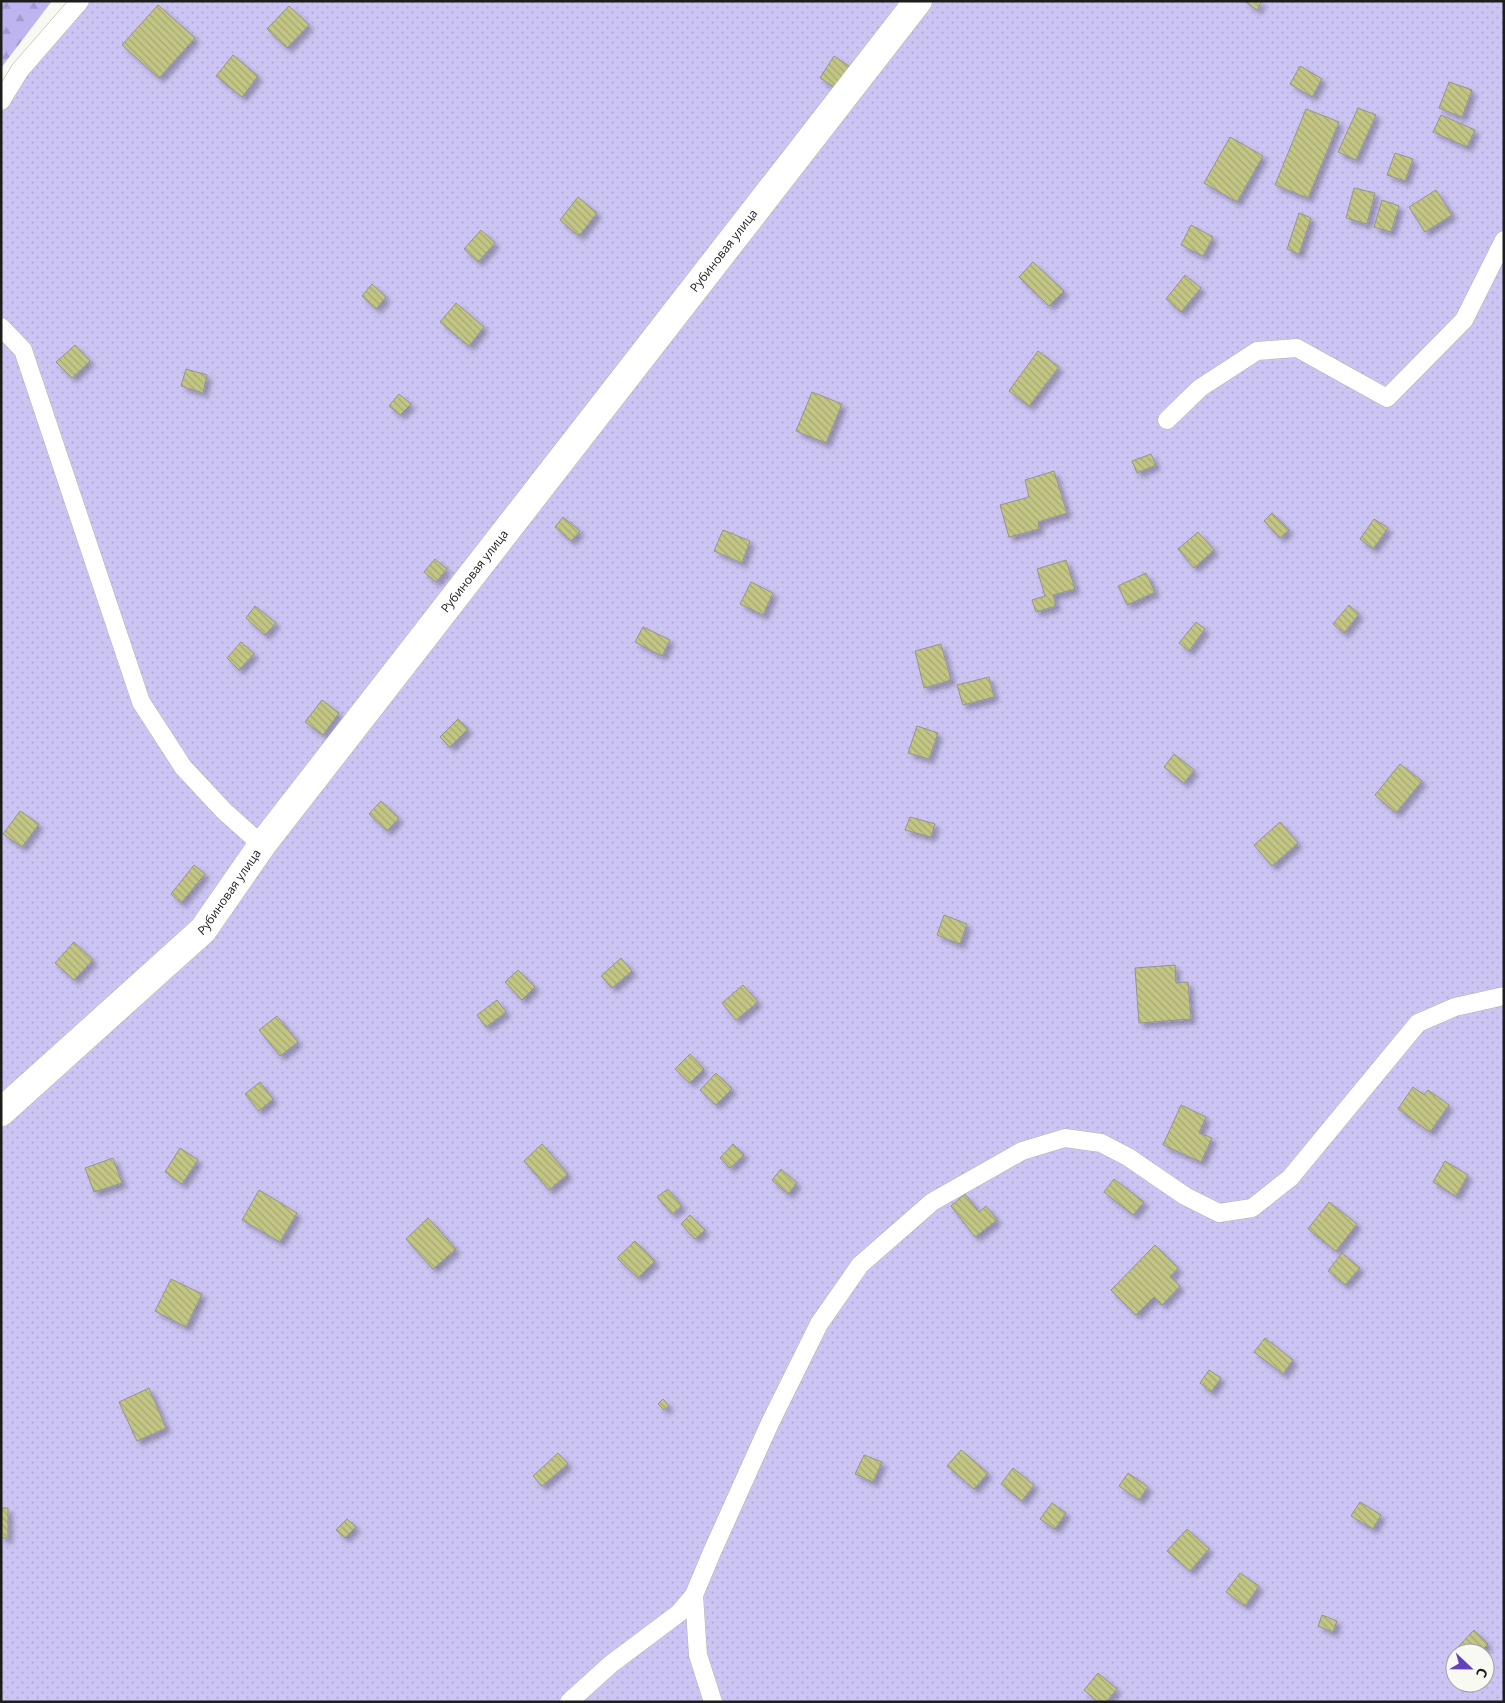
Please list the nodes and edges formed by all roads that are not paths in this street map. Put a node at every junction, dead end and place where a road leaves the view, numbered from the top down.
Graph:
1 (80, 1) edge
2 (918, 1) edge
3 (1, 101) edge
4 (1504, 240) edge
5 (1, 327) edge
6 (1167, 420) dead end
7 (262, 846) junction
8 (1504, 996) edge
9 (1, 1112) edge
10 (694, 1595) junction
11 (569, 1702) edge
12 (713, 1702) edge

1 - 3 lane
2 - 7 street, Рубиновая улица
4 - 6 lane
5 - 7 lane
7 - 9 street, Рубиновая улица
8 - 10 lane
10 - 11 lane
10 - 12 lane

